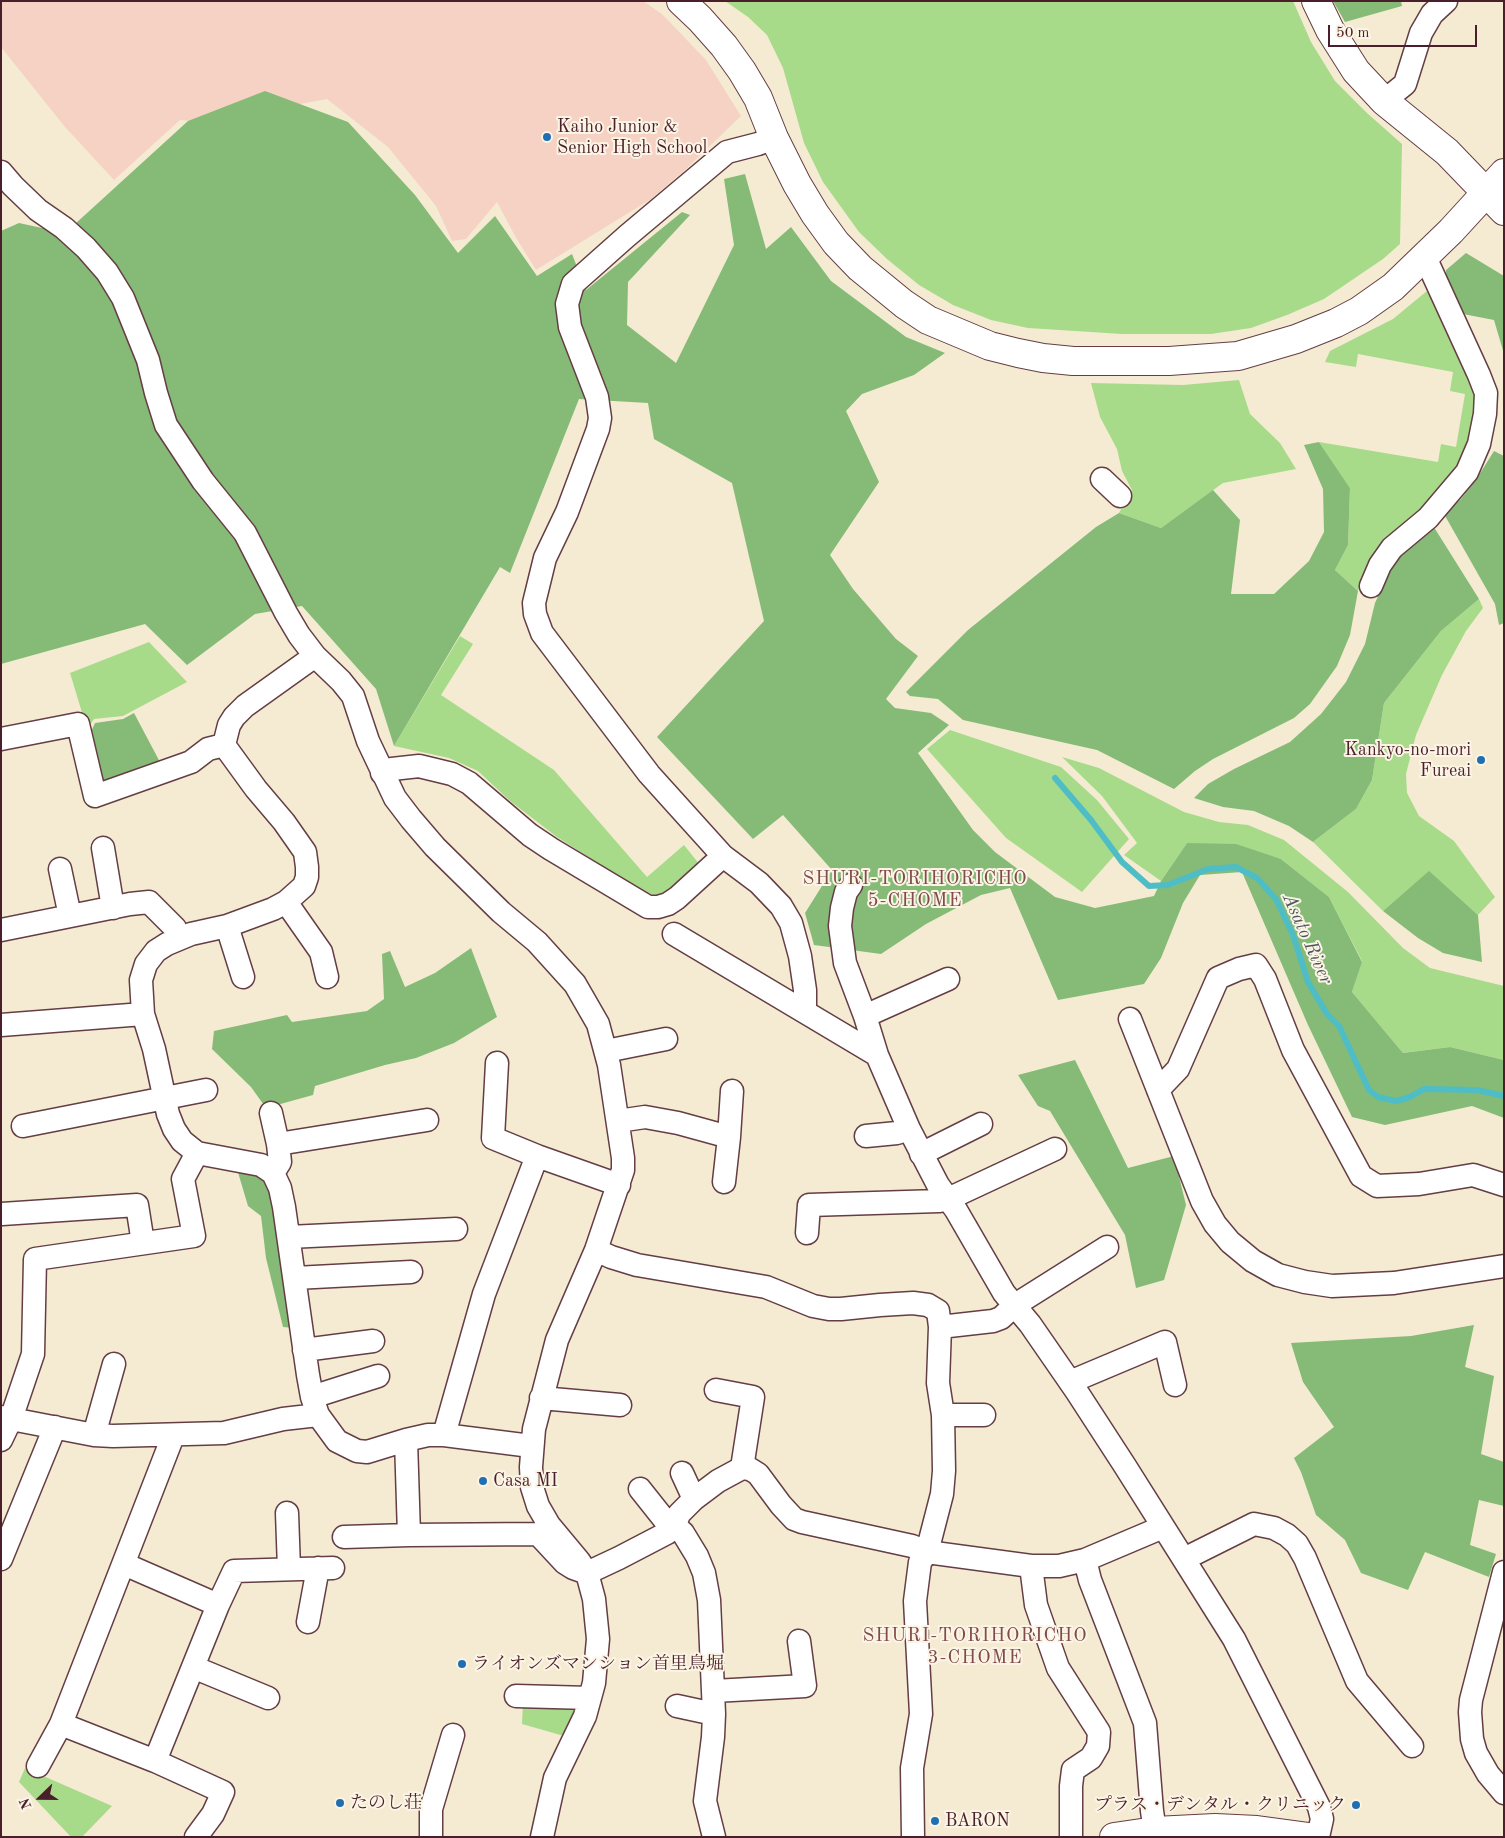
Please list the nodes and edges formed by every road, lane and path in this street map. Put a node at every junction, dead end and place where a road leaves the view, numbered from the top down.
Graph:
1 (681, 1) edge
2 (1316, 1) edge
3 (1446, 1) edge
4 (1384, 101) junction
5 (774, 138) junction
6 (5, 184) edge
7 (1498, 192) edge
8 (1425, 257) junction
9 (1102, 479) dead end
10 (1120, 496) dead end
11 (1371, 586) dead end
12 (315, 656) junction
13 (1, 740) edge
14 (224, 745) junction
15 (382, 773) junction
16 (103, 848) dead end
17 (723, 856) junction
18 (60, 868) dead end
19 (851, 885) dead end
20 (286, 902) junction
21 (113, 908) junction
22 (70, 916) junction
23 (227, 926) junction
24 (1, 930) edge
25 (674, 934) dead end
26 (179, 938) junction
27 (243, 977) dead end
28 (327, 977) dead end
29 (948, 979) dead end
30 (805, 1012) junction
31 (143, 1014) junction
32 (865, 1016) junction
33 (1130, 1018) dead end
34 (2, 1022) edge
35 (666, 1039) dead end
36 (606, 1051) junction
37 (877, 1055) junction
38 (497, 1063) dead end
39 (206, 1090) dead end
40 (1158, 1090) junction
41 (732, 1091) dead end
42 (165, 1099) junction
43 (271, 1113) dead end
44 (427, 1120) dead end
45 (618, 1121) junction
46 (981, 1124) dead end
47 (23, 1126) dead end
48 (909, 1129) junction
49 (866, 1136) dead end
50 (729, 1137) junction
51 (278, 1144) junction
52 (1055, 1149) dead end
53 (197, 1153) junction
54 (921, 1154) junction
55 (537, 1156) junction
56 (274, 1173) junction
57 (724, 1182) dead end
58 (619, 1185) junction
59 (1504, 1185) edge
60 (948, 1200) junction
61 (2, 1214) edge
62 (456, 1229) dead end
63 (807, 1233) dead end
64 (289, 1236) junction
65 (144, 1244) junction
66 (1107, 1247) dead end
67 (596, 1250) junction
68 (1504, 1266) edge
69 (411, 1272) dead end
70 (295, 1278) junction
71 (1015, 1305) junction
72 (940, 1327) junction
73 (373, 1340) dead end
74 (304, 1350) junction
75 (114, 1364) dead end
76 (378, 1376) dead end
77 (1070, 1382) junction
78 (1175, 1385) dead end
79 (716, 1390) dead end
80 (542, 1398) junction
81 (620, 1404) dead end
82 (315, 1406) junction
83 (943, 1415) junction
84 (984, 1415) dead end
85 (6, 1418) edge
86 (55, 1427) junction
87 (94, 1435) junction
88 (444, 1435) junction
89 (173, 1436) junction
90 (1, 1440) edge
91 (406, 1440) junction
92 (531, 1446) junction
93 (742, 1468) junction
94 (682, 1473) dead end
95 (640, 1488) dead end
96 (694, 1499) junction
97 (287, 1514) dead end
98 (675, 1526) junction
99 (1164, 1527) junction
100 (409, 1535) junction
101 (344, 1537) dead end
102 (927, 1552) junction
103 (1, 1559) edge
104 (1184, 1559) junction
105 (1085, 1560) junction
106 (124, 1564) junction
107 (1032, 1566) junction
108 (289, 1569) junction
109 (1504, 1572) edge
110 (587, 1573) junction
111 (218, 1605) junction
112 (308, 1622) dead end
113 (799, 1641) dead end
114 (193, 1667) junction
115 (714, 1691) junction
116 (516, 1696) dead end
117 (268, 1698) dead end
118 (590, 1698) junction
119 (677, 1706) dead end
120 (714, 1714) junction
121 (61, 1724) junction
122 (453, 1735) dead end
123 (1412, 1746) dead end
124 (155, 1761) junction
125 (38, 1766) dead end
126 (1504, 1793) edge
127 (1155, 1831) junction
128 (196, 1837) edge
129 (431, 1837) edge
130 (542, 1837) edge
131 (714, 1837) edge
132 (913, 1837) edge
133 (1071, 1837) edge
134 (1114, 1837) edge
135 (1309, 1837) edge
136 (1318, 1837) edge

1 - 5 street
2 - 4 street
3 - 4 street
4 - 7 street
5 - 8 street
5 - 17 street
6 - 12 street
7 - 8 street
8 - 11 street
9 - 10 street
12 - 14 street
12 - 15 street
13 - 14 street
14 - 20 street
15 - 17 street
15 - 36 street
16 - 21 street
17 - 30 street
18 - 22 street
19 - 32 street
20 - 23 street
20 - 28 street
21 - 22 street
21 - 26 street
22 - 24 street
23 - 26 street
23 - 27 street
25 - 30 street
26 - 31 street
29 - 32 street
30 - 37 street
31 - 34 street
31 - 42 street
32 - 37 street
33 - 40 street
35 - 36 street
36 - 45 street
37 - 48 street
38 - 55 street
39 - 42 street
40 - 59 street
40 - 68 street
41 - 50 street
42 - 47 street
42 - 53 street
43 - 51 street
44 - 51 street
45 - 50 street
45 - 58 street
46 - 54 street
48 - 49 street
48 - 54 street
50 - 57 street
51 - 56 street
52 - 60 street
53 - 56 street
53 - 65 street
54 - 60 street
55 - 58 street
55 - 88 street
56 - 64 street
58 - 67 street
60 - 63 street
60 - 71 street
61 - 65 street
62 - 64 street
64 - 70 street
65 - 85 street
66 - 71 street
67 - 72 street
67 - 80 street
69 - 70 street
70 - 74 street
71 - 72 street
71 - 77 street
72 - 83 street
73 - 74 street
74 - 82 street
75 - 87 street
76 - 82 street
77 - 78 street
77 - 99 street
79 - 93 street
80 - 81 street
80 - 92 street
82 - 89 street
82 - 91 street
83 - 84 street
83 - 102 street
85 - 86 street
85 - 90 street
86 - 87 street
86 - 103 street
87 - 89 street
88 - 91 street
88 - 92 street
89 - 106 street
91 - 100 street
92 - 110 street
93 - 96 street
93 - 102 street
94 - 96 street
95 - 98 street
96 - 98 street
97 - 108 street
98 - 110 street
98 - 115 street
99 - 104 street
99 - 105 street
100 - 101 street
100 - 110 street
102 - 107 street
102 - 132 street
104 - 123 street
104 - 136 street
105 - 107 street
105 - 127 street
106 - 111 street
106 - 121 street
107 - 133 street
108 - 111 street
108 - 112 street
109 - 126 street
110 - 118 street
111 - 114 street
113 - 115 street
114 - 117 street
114 - 124 street
115 - 120 street
116 - 118 street
118 - 130 street
119 - 120 street
120 - 131 street
121 - 124 street
121 - 125 street
122 - 129 street
124 - 128 street
127 - 134 street
127 - 135 street

